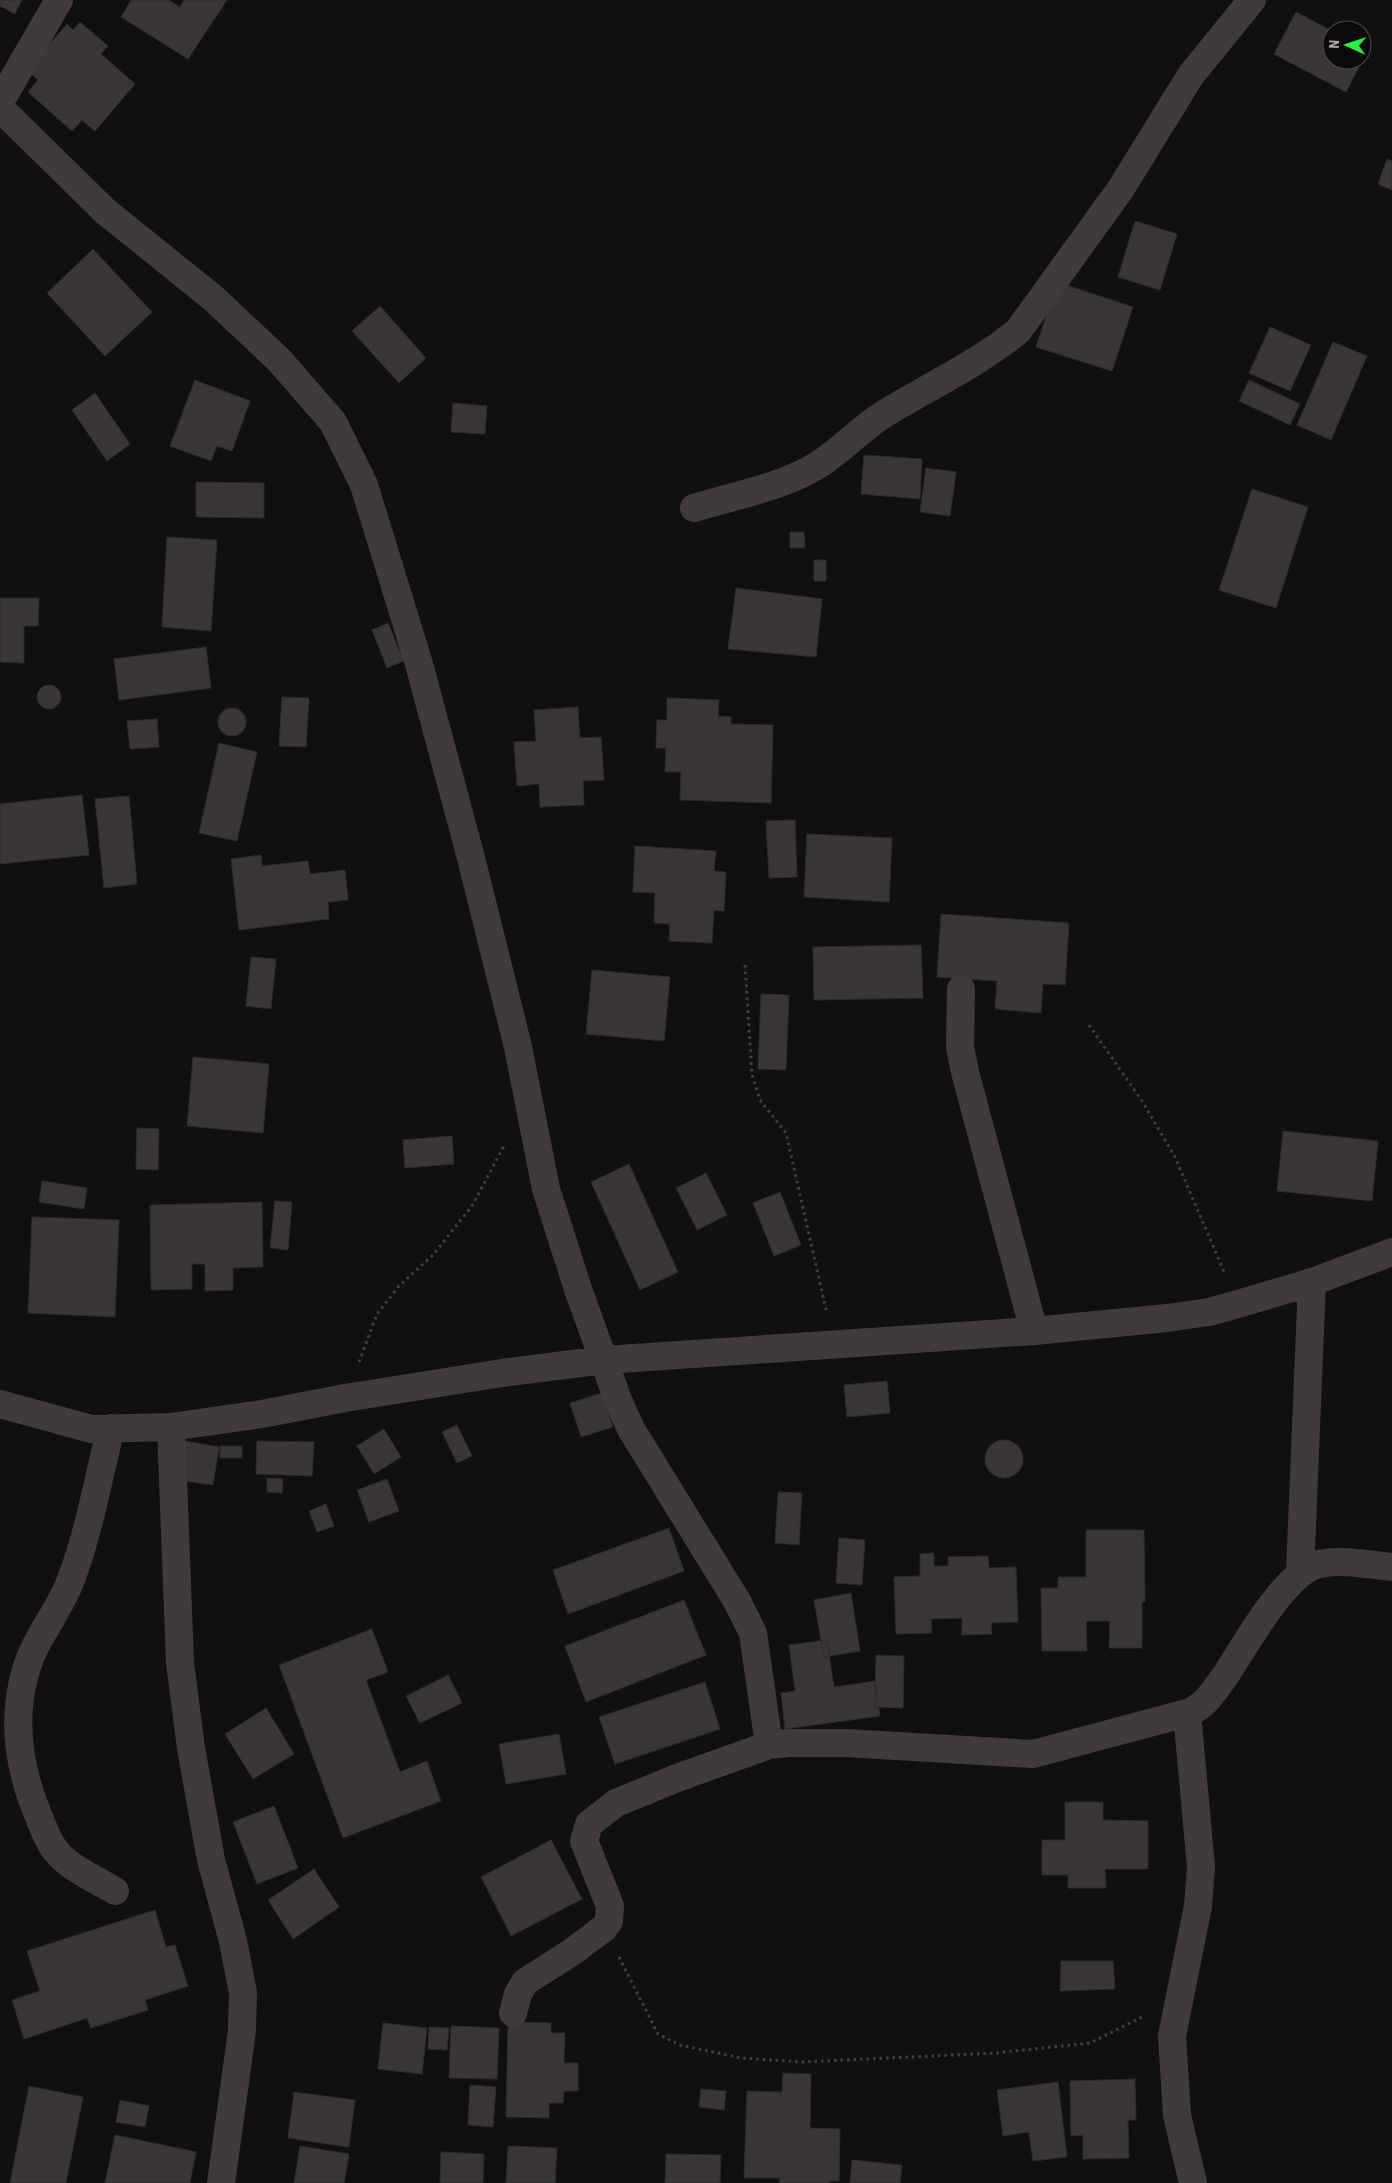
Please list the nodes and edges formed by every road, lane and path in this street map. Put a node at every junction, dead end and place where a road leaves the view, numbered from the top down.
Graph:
1 (59, 0) edge
2 (1252, 0) edge
3 (0, 102) edge
4 (0, 108) edge
5 (694, 508) dead end
6 (745, 965) dead end
7 (961, 989) dead end
8 (1089, 1025) dead end
9 (529, 1099) junction
10 (1392, 1252) edge
11 (1312, 1282) junction
12 (1238, 1304) junction
13 (1034, 1331) junction
14 (833, 1344) junction
15 (604, 1360) junction
16 (346, 1398) junction
17 (0, 1404) edge
18 (170, 1427) junction
19 (111, 1428) junction
20 (1392, 1567) edge
21 (1300, 1573) junction
22 (1187, 1713) junction
23 (769, 1745) junction
24 (116, 1891) dead end
25 (604, 1928) junction
26 (1182, 1995) junction
27 (513, 2013) dead end
28 (221, 2183) edge
29 (1193, 2183) edge

1 - 3 street
2 - 5 street
4 - 9 street
6 - 14 path
7 - 13 street
8 - 12 path
9 - 15 street
9 - 16 path
10 - 11 street
11 - 12 street
11 - 21 street
12 - 13 street
13 - 14 street
14 - 15 street
15 - 16 street
15 - 23 street
16 - 18 street
17 - 19 street
18 - 19 street
18 - 28 street
19 - 24 street
20 - 21 street
21 - 22 street
22 - 23 street
22 - 26 street
23 - 25 street
25 - 26 path
25 - 27 street
26 - 29 street

